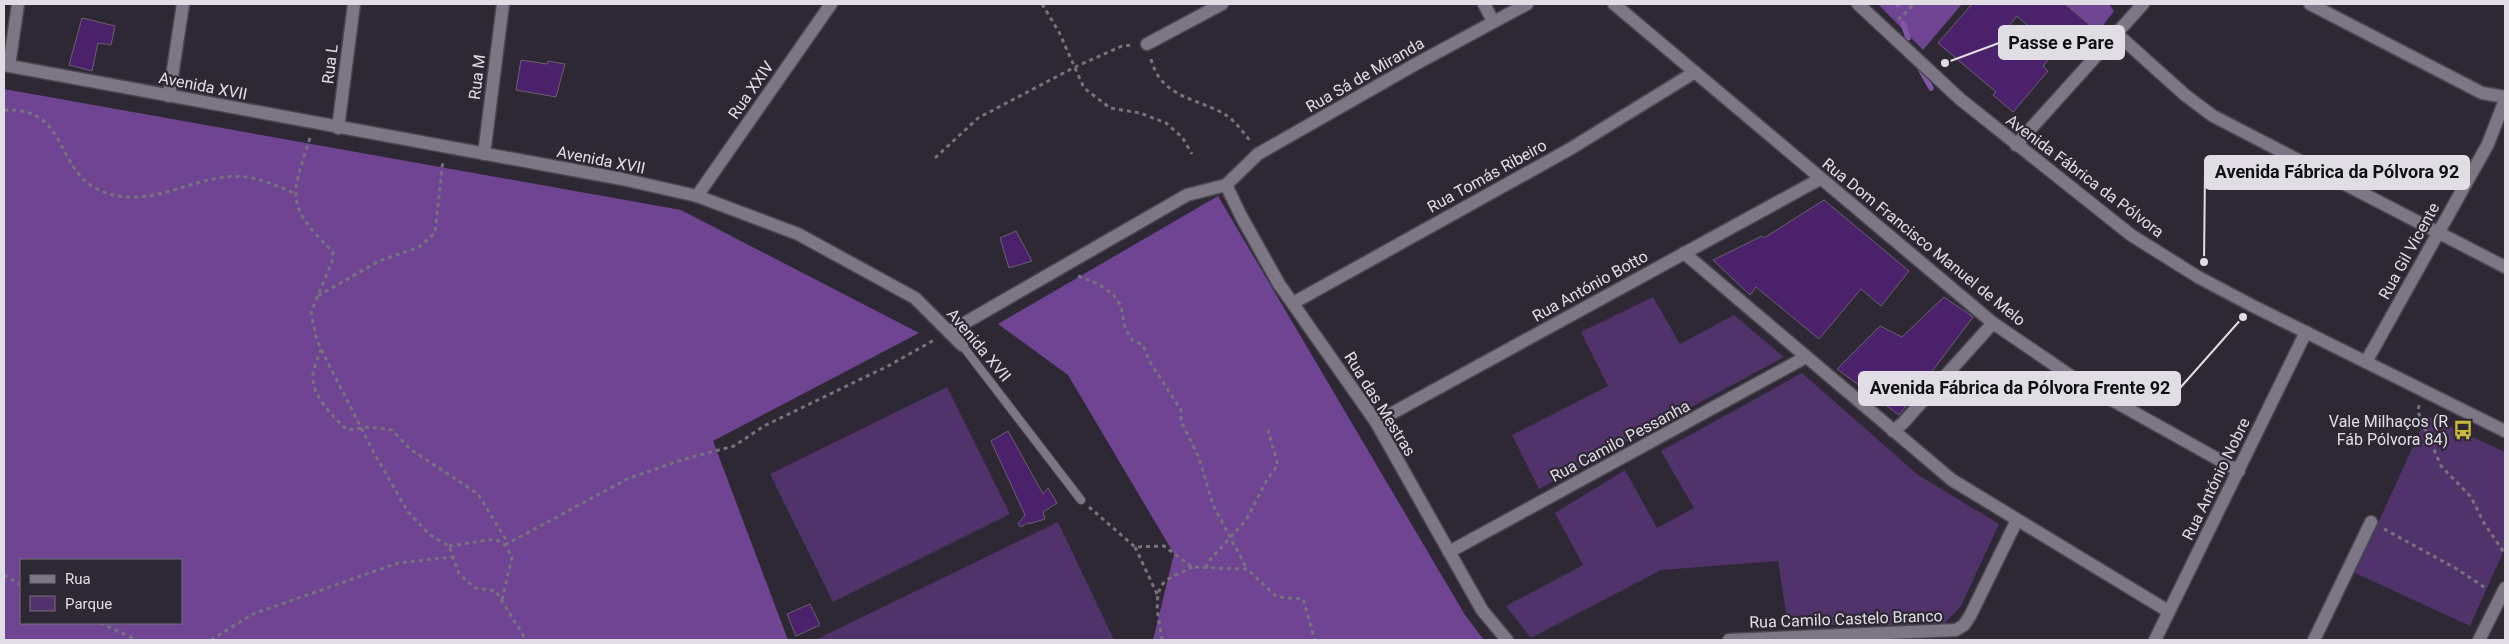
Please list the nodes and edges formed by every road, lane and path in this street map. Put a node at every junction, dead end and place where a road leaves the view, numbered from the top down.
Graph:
1 (18, 4) edge
2 (183, 4) edge
3 (354, 4) edge
4 (503, 4) edge
5 (831, 4) edge
6 (1042, 4) edge
7 (1222, 4) edge
8 (1484, 4) edge
9 (1527, 4) edge
10 (1614, 4) edge
11 (1858, 4) edge
12 (1914, 4) edge
13 (2143, 4) edge
14 (2310, 4) edge
15 (1494, 21) junction
16 (1888, 32) junction
17 (2116, 33) junction
18 (1148, 44) junction
19 (6, 65) edge
20 (1075, 67) junction
21 (1695, 72) junction
22 (169, 96) junction
23 (2505, 98) edge
24 (4, 110) edge
25 (315, 124) junction
26 (338, 128) junction
27 (2016, 145) junction
28 (445, 147) junction
29 (484, 154) junction
30 (1192, 154) dead end
31 (1258, 154) junction
32 (935, 158) dead end
33 (1820, 179) junction
34 (1226, 184) junction
35 (297, 195) junction
36 (697, 196) junction
37 (2438, 232) junction
38 (1684, 253) junction
39 (2505, 267) edge
40 (1059, 270) junction
41 (317, 296) junction
42 (1293, 303) junction
43 (1993, 323) junction
44 (950, 332) junction
45 (2306, 332) junction
46 (962, 345) joint
47 (321, 349) junction
48 (1806, 357) junction
49 (2366, 362) junction
50 (2421, 390) junction
51 (1376, 422) junction
52 (361, 428) junction
53 (1268, 430) dead end
54 (2505, 430) edge
55 (1893, 431) junction
56 (2239, 471) junction
57 (1081, 500) joint
58 (2017, 520) junction
59 (2371, 522) joint
60 (1230, 540) junction
61 (507, 544) junction
62 (449, 546) junction
63 (1135, 547) junction
64 (1449, 552) junction
65 (2505, 554) edge
66 (454, 558) junction
67 (1192, 567) junction
68 (1206, 568) junction
69 (1246, 569) junction
70 (4, 575) edge
71 (20, 584) edge
72 (2503, 596) edge
73 (1158, 597) junction
74 (502, 601) junction
75 (2168, 612) junction
76 (102, 624) edge
77 (137, 640) edge
78 (211, 640) edge
79 (526, 640) edge
80 (1162, 640) edge
81 (1315, 640) edge
82 (1508, 640) edge
83 (1730, 640) edge
84 (2155, 640) edge
85 (2314, 640) edge
86 (2479, 640) edge

1 - 19 street
2 - 22 street
3 - 26 street, Rua L
4 - 29 street, Rua M
5 - 36 street, Rua XXIV
6 - 20 path
7 - 18 street
8 - 15 street
9 - 15 street, Rua Sá de Miranda
10 - 21 street, Rua Dom Francisco Manuel de Melo
11 - 16 street, Avenida Fábrica da Pólvora
12 - 16 path
13 - 17 street
14 - 23 street
15 - 31 street, Rua Sá de Miranda
16 - 27 street, Avenida Fábrica da Pólvora
17 - 27 street
17 - 37 street
18 - 20 path
18 - 31 path
19 - 22 street, Avenida XVII
20 - 30 path
20 - 32 path
21 - 33 street, Rua Dom Francisco Manuel de Melo
21 - 42 street, Rua Tomás Ribeiro
22 - 25 street, Avenida XVII
23 - 37 street, Rua Gil Vicente
24 - 35 path
25 - 26 street, Avenida XVII
25 - 35 path
26 - 28 street, Avenida XVII
27 - 45 street, Avenida Fábrica da Pólvora
28 - 29 street, Avenida XVII
28 - 41 path
29 - 36 street, Avenida XVII
31 - 34 street, Rua Sá de Miranda
33 - 38 street, Rua António Botto
33 - 43 street, Rua Dom Francisco Manuel de Melo
34 - 40 street
34 - 42 street, Rua das Mestras
35 - 41 path
36 - 44 street, Avenida XVII
37 - 39 street
37 - 49 street, Rua Gil Vicente
38 - 48 street
38 - 51 street, Rua António Botto
40 - 44 street
40 - 60 path
41 - 47 path
42 - 51 street, Rua das Mestras
43 - 55 street
43 - 56 street, Rua Dom Francisco Manuel de Melo
44 - 46 street, Avenida XVII
44 - 61 path
45 - 49 street, Avenida Fábrica da Pólvora
45 - 56 street, Rua António Nobre
46 - 57 lane, Avenida XVII
47 - 52 path
47 - 52 path
48 - 55 street
48 - 64 street, Rua Camilo Pessanha
49 - 50 street, Avenida Fábrica da Pólvora
50 - 54 street, Avenida Fábrica da Pólvora
50 - 65 path
51 - 64 street, Rua das Mestras
52 - 61 path
52 - 62 path
53 - 60 path
55 - 58 street
56 - 75 street, Rua António Nobre
57 - 63 path
58 - 75 street
58 - 83 street, Rua Camilo Castelo Branco
59 - 72 path
59 - 85 street
60 - 68 path
60 - 69 path
61 - 62 path
61 - 74 path
62 - 66 path
63 - 67 path
63 - 73 path
64 - 82 street, Rua das Mestras
66 - 74 path
66 - 78 path
67 - 68 path
67 - 73 path
68 - 69 path
69 - 81 path
70 - 71 path
72 - 86 street
73 - 80 path
74 - 79 path
75 - 84 street, Rua António Nobre
76 - 77 path

